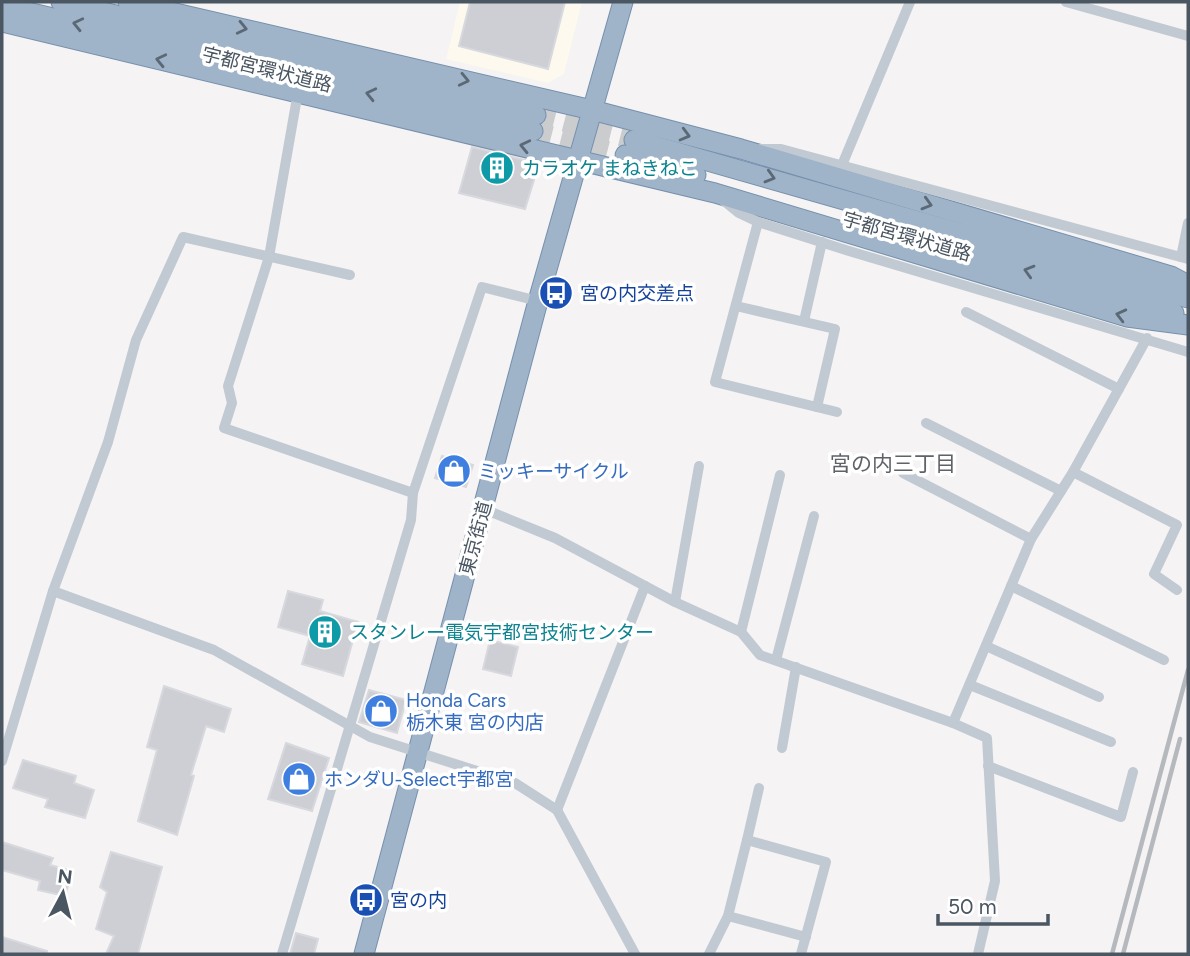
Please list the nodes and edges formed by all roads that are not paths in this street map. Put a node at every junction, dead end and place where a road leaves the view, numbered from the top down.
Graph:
1 (61, 2) edge
2 (128, 2) edge
3 (623, 2) edge
4 (910, 2) edge
5 (1066, 2) edge
6 (1090, 5) edge
7 (2, 6) edge
8 (2, 22) edge
9 (1188, 36) edge
10 (298, 92) junction
11 (592, 110) junction
12 (741, 149) junction
13 (578, 159) junction
14 (842, 165) junction
15 (715, 193) junction
16 (758, 222) junction
17 (1188, 223) edge
18 (822, 242) junction
19 (270, 257) junction
20 (1184, 258) edge
21 (351, 275) dead end
22 (1188, 285) edge
23 (1188, 298) edge
24 (538, 301) junction
25 (736, 306) junction
26 (966, 312) dead end
27 (1188, 318) edge
28 (804, 321) junction
29 (1188, 325) edge
30 (1147, 338) junction
31 (1188, 352) edge
32 (1119, 389) junction
33 (817, 407) junction
34 (837, 412) dead end
35 (926, 423) dead end
36 (699, 466) dead end
37 (1073, 472) junction
38 (903, 473) dead end
39 (780, 475) dead end
40 (1061, 491) junction
41 (414, 493) junction
42 (484, 509) junction
43 (814, 516) dead end
44 (1031, 539) junction
45 (645, 586) junction
46 (1011, 586) junction
47 (1177, 590) dead end
48 (53, 591) junction
49 (675, 602) junction
50 (741, 632) junction
51 (986, 646) junction
52 (776, 660) junction
53 (1164, 660) dead end
54 (796, 667) junction
55 (970, 685) junction
56 (1099, 697) dead end
57 (953, 723) junction
58 (350, 726) junction
59 (1111, 742) dead end
60 (4, 746) edge
61 (782, 748) dead end
62 (417, 754) junction
63 (2, 761) edge
64 (988, 766) junction
65 (1133, 772) dead end
66 (759, 788) dead end
67 (557, 810) junction
68 (747, 840) junction
69 (728, 916) junction
70 (806, 937) junction
71 (802, 953) edge
72 (282, 954) edge
73 (365, 954) edge
74 (635, 954) edge
75 (709, 954) edge
76 (815, 954) edge
77 (978, 954) edge

1 -> 7 highway, 宇都宮環状道路
2 -> 11 highway
3 - 11 highway, 東京街道
4 - 14 street
5 - 6 street
6 - 9 street
10 -> 8 highway
13 -> 10 highway
10 - 19 street
11 -> 12 highway
11 - 13 highway, 東京街道
12 - 14 street
12 -> 22 highway
13 - 15 highway
13 - 24 highway, 東京街道
14 - 20 street
15 - 16 street
29 -> 15 highway
16 - 18 street
16 - 25 street
17 - 20 street
18 - 28 street
18 - 30 street
19 - 21 street
19 - 41 street
19 - 48 street
27 -> 23 highway, 宇都宮環状道路
24 - 41 street
24 - 42 highway, 東京街道
25 - 28 street
25 - 33 street
26 - 32 street
28 - 33 street
30 - 31 street
30 - 32 street
32 - 37 street
33 - 34 street
35 - 40 street
36 - 49 street
37 - 40 street
37 - 47 street
38 - 44 street
39 - 50 street
40 - 44 street
41 - 58 street
42 - 45 street
42 - 62 highway, 東京街道
43 - 52 street
44 - 46 street
45 - 49 street
45 - 67 street
46 - 51 street
46 - 53 street
48 - 58 street
48 - 60 street
49 - 50 street
50 - 52 street
51 - 55 street
51 - 56 street
52 - 54 street
54 - 57 street
54 - 61 street
55 - 57 street
55 - 59 street
57 - 64 street
58 - 62 street
58 - 72 street
60 - 63 street
62 - 67 street
62 - 73 highway, 東京街道
64 - 65 street
64 - 77 street
66 - 68 street
67 - 74 street
68 - 69 street
68 - 70 street
69 - 70 street
69 - 75 street
70 - 71 street
71 - 76 street

